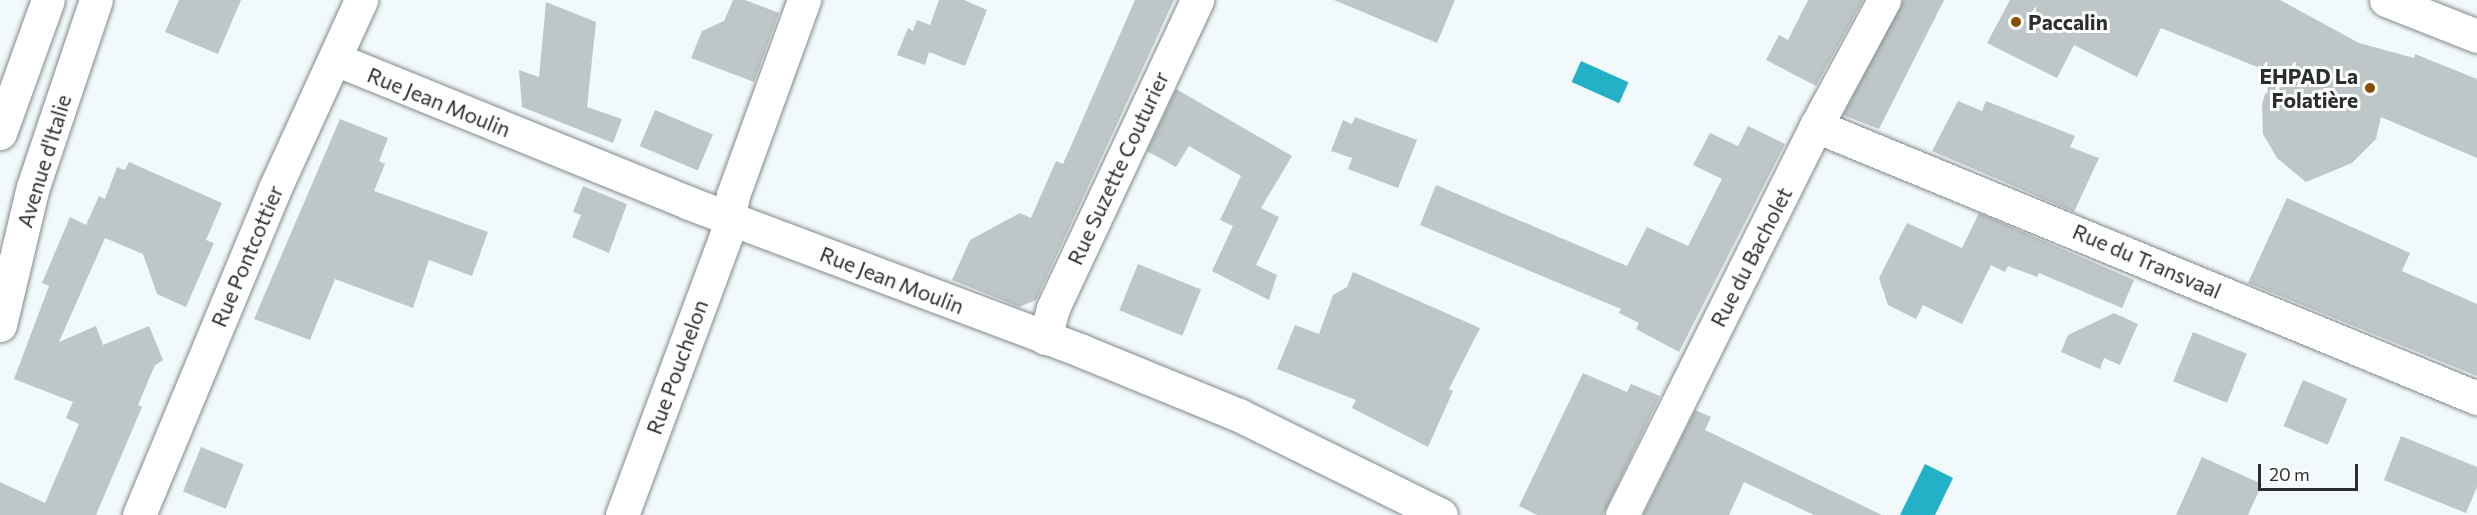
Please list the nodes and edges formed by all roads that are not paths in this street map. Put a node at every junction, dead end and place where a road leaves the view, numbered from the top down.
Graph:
1 (48, 0) edge
2 (96, 0) edge
3 (361, 0) edge
4 (804, 0) edge
5 (1197, 0) edge
6 (1884, 0) edge
7 (2386, 0) edge
8 (2477, 36) edge
9 (335, 58) junction
10 (1816, 126) junction
11 (0, 133) edge
12 (729, 219) junction
13 (0, 325) edge
14 (1045, 338) junction
15 (2477, 398) edge
16 (139, 515) edge
17 (622, 515) edge
18 (1441, 515) edge
19 (1622, 515) edge

1 - 11 street
2 - 13 street, Avenue d'Italie
3 - 9 street, Rue Pontcottier
4 - 12 street, Rue Pouchelon
5 - 14 street, Rue Suzette Couturier
6 - 10 street, Rue du Bacholet
7 - 8 street
9 - 12 street, Rue Jean Moulin
9 - 16 street, Rue Pontcottier
10 - 15 street, Rue du Transvaal
10 - 19 street, Rue du Bacholet
12 - 14 street, Rue Jean Moulin
12 - 17 street, Rue Pouchelon
14 - 18 street, Rue Jean Moulin

